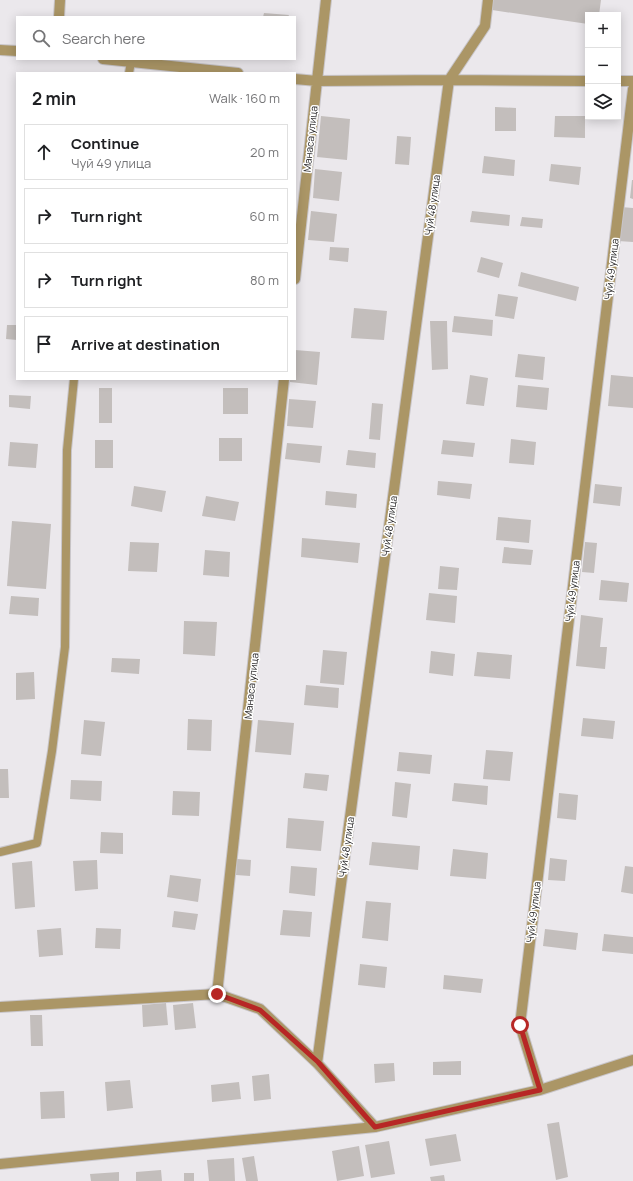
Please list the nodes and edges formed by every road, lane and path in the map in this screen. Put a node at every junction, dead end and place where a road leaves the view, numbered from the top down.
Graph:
1 (60, 0) edge
2 (326, 0) edge
3 (488, 0) edge
4 (59, 16) edge
5 (0, 50) edge
6 (16, 51) edge
7 (112, 60) edge
8 (131, 62) junction
9 (129, 72) edge
10 (228, 72) edge
11 (296, 79) edge
12 (449, 80) junction
13 (317, 81) junction
14 (585, 81) edge
15 (621, 81) edge
16 (633, 81) edge
17 (633, 89) edge
18 (296, 270) edge
19 (74, 380) edge
20 (284, 380) edge
21 (0, 852) edge
22 (217, 994) junction
23 (0, 1007) edge
24 (633, 1060) edge
25 (318, 1062) junction
26 (540, 1090) junction
27 (375, 1127) junction
28 (0, 1164) edge

1 - 4 street
2 - 13 street, Манаса улица
3 - 12 street, Чуй 48 улица
5 - 6 street
7 - 8 street
8 - 9 lane
8 - 10 street
11 - 13 street
12 - 13 street
12 - 14 street
12 - 25 street, Чуй 48 улица
13 - 18 street, Манаса улица
15 - 16 street
17 - 26 street, Чуй 49 улица
19 - 21 lane
20 - 22 street, Манаса улица
22 - 23 street
22 - 25 street
24 - 26 street
25 - 27 street
26 - 27 street
27 - 28 street

